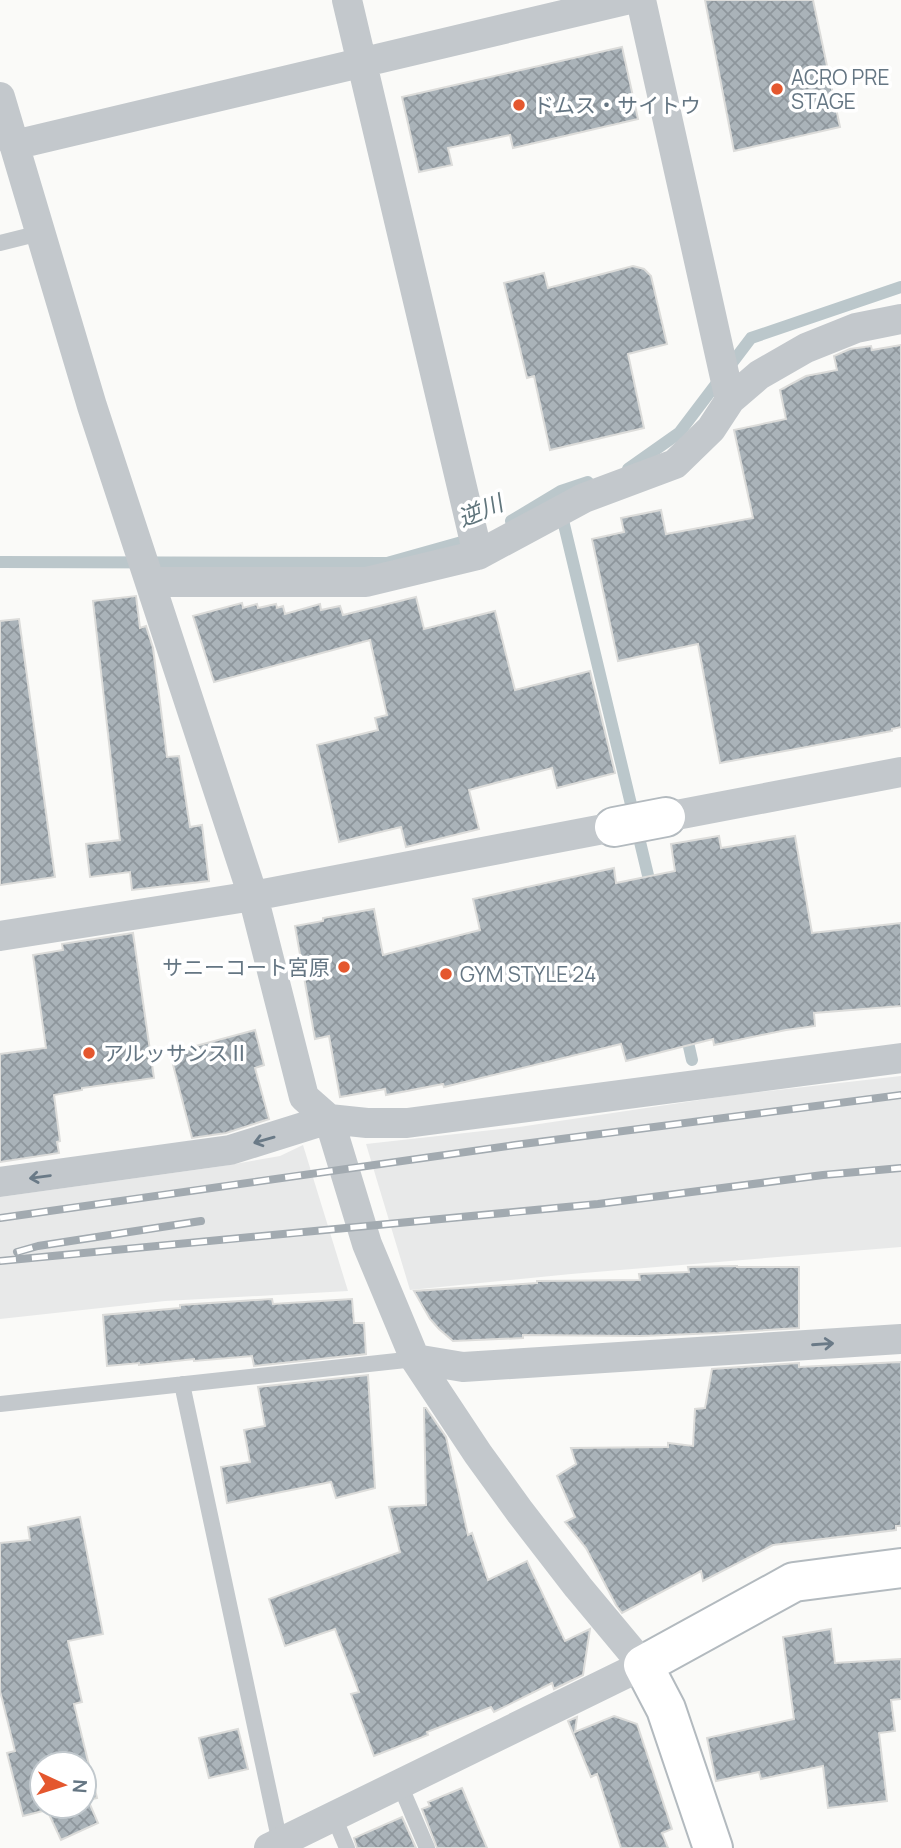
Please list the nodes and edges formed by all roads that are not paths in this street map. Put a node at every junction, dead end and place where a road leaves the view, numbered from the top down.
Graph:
1 (347, 0) edge
2 (626, 0) edge
3 (640, 0) edge
4 (362, 63) junction
5 (0, 97) edge
6 (15, 145) junction
7 (40, 233) junction
8 (0, 243) edge
9 (901, 319) edge
10 (730, 398) junction
11 (477, 553) junction
12 (149, 580) junction
13 (901, 772) edge
14 (666, 817) joint
15 (614, 827) joint
16 (253, 896) junction
17 (0, 936) edge
18 (901, 1058) edge
19 (329, 1119) junction
20 (0, 1182) edge
21 (901, 1339) edge
22 (415, 1359) junction
23 (182, 1384) junction
24 (0, 1404) edge
25 (901, 1568) edge
26 (643, 1665) junction
27 (400, 1785) junction
28 (334, 1817) junction
29 (275, 1845) edge
30 (347, 1848) edge
31 (427, 1848) edge
32 (713, 1848) edge

1 - 4 street
2 - 4 street
3 - 10 street
4 - 6 street
4 - 11 street
5 - 6 street
6 - 7 street
7 - 8 lane
7 - 12 street
9 - 10 street
10 - 11 street
11 - 12 street
12 - 16 street
13 - 14 street
14 - 15 street
15 - 16 street
16 - 17 street
16 - 19 street
18 - 19 street
19 -> 20 street
19 - 22 street
22 -> 21 street
22 - 23 lane
22 - 26 street
23 - 24 lane
23 - 29 lane
25 - 26 street
26 - 27 street
26 - 32 street
27 - 28 street
27 - 31 lane
28 - 29 street
28 - 30 lane

